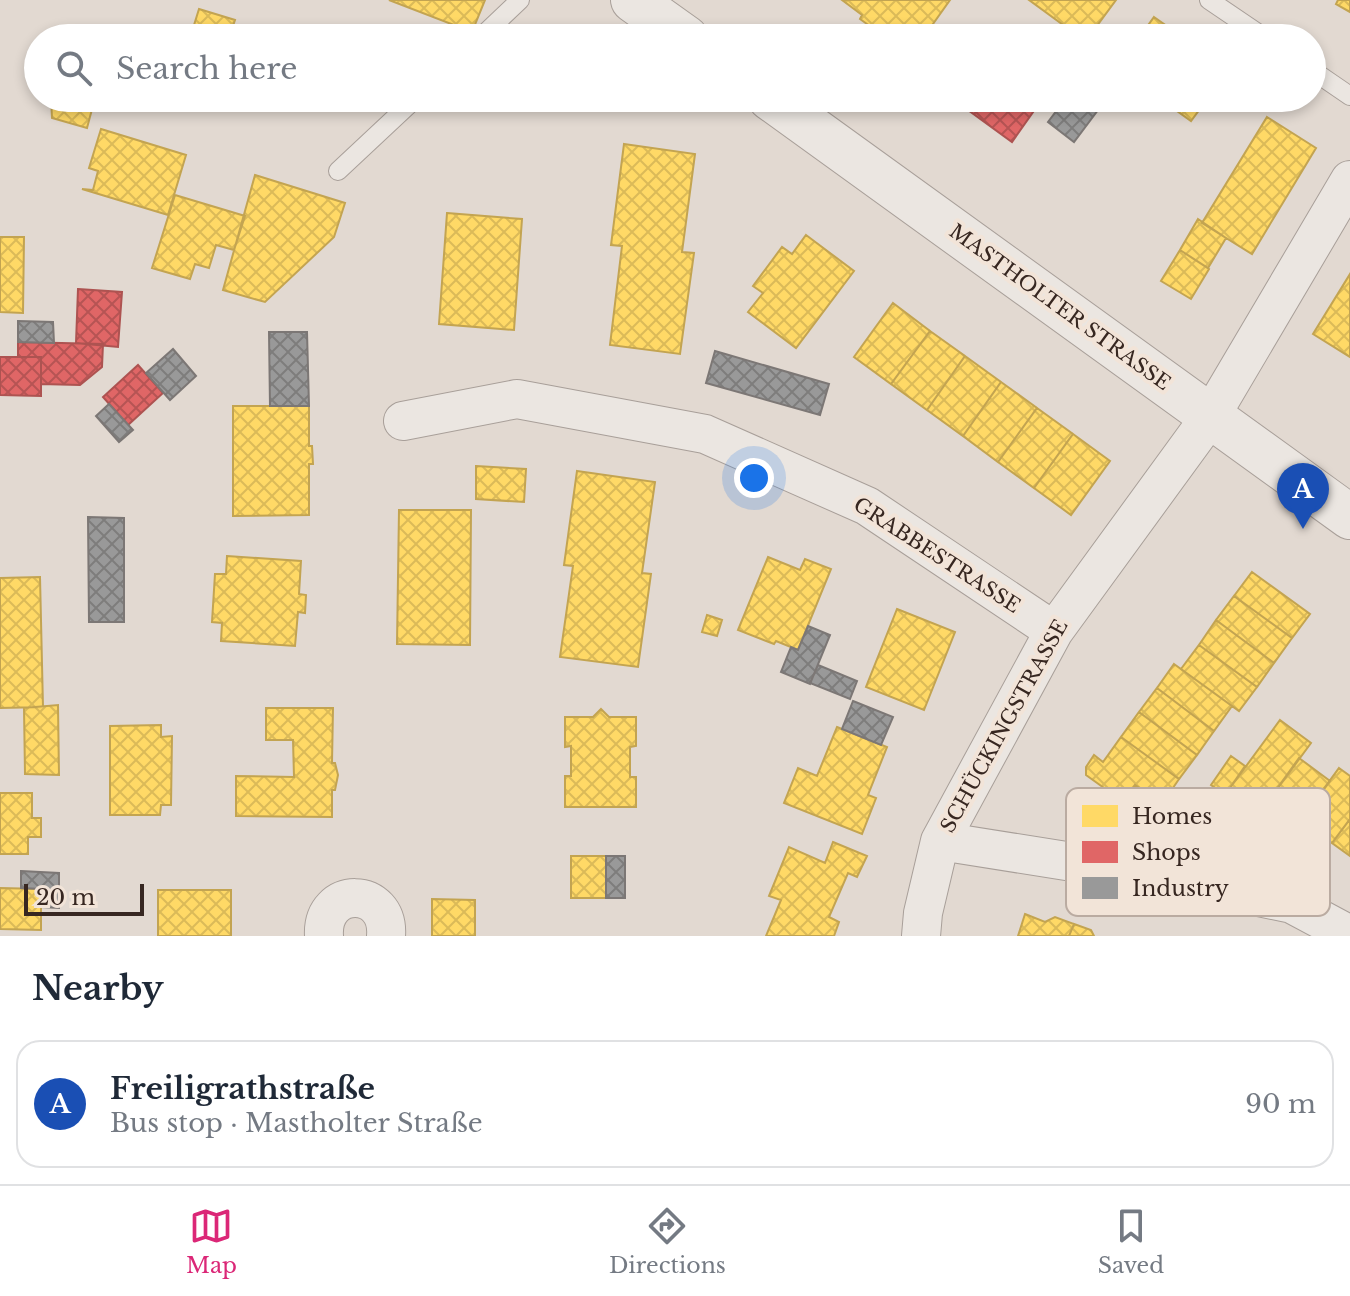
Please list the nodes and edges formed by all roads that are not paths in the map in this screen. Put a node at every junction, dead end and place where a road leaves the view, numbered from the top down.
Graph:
1 (520, 0) edge
2 (633, 0) edge
3 (1209, 0) edge
4 (495, 24) edge
5 (666, 24) edge
6 (1244, 24) edge
7 (1326, 80) edge
8 (1350, 96) edge
9 (401, 112) edge
10 (790, 112) edge
11 (338, 171) dead end
12 (1350, 180) edge
13 (1210, 417) junction
14 (403, 421) dead end
15 (1350, 517) edge
16 (1054, 631) junction
17 (940, 841) junction
18 (1066, 861) edge
19 (1314, 916) edge
20 (1350, 935) edge
21 (324, 936) edge
22 (386, 936) edge
23 (921, 936) edge

1 - 4 lane
2 - 5 street
3 - 6 lane
7 - 8 lane
9 - 11 lane
10 - 13 street, MASTHOLTER STRASSE
12 - 13 street, SCHÜCKINGSTRASSE
13 - 15 street, MASTHOLTER STRASSE
13 - 16 street, SCHÜCKINGSTRASSE
14 - 16 street, GRABBESTRASSE
16 - 17 street, SCHÜCKINGSTRASSE
17 - 18 street
17 - 23 street, SCHÜCKINGSTRASSE
19 - 20 street
21 - 22 street

